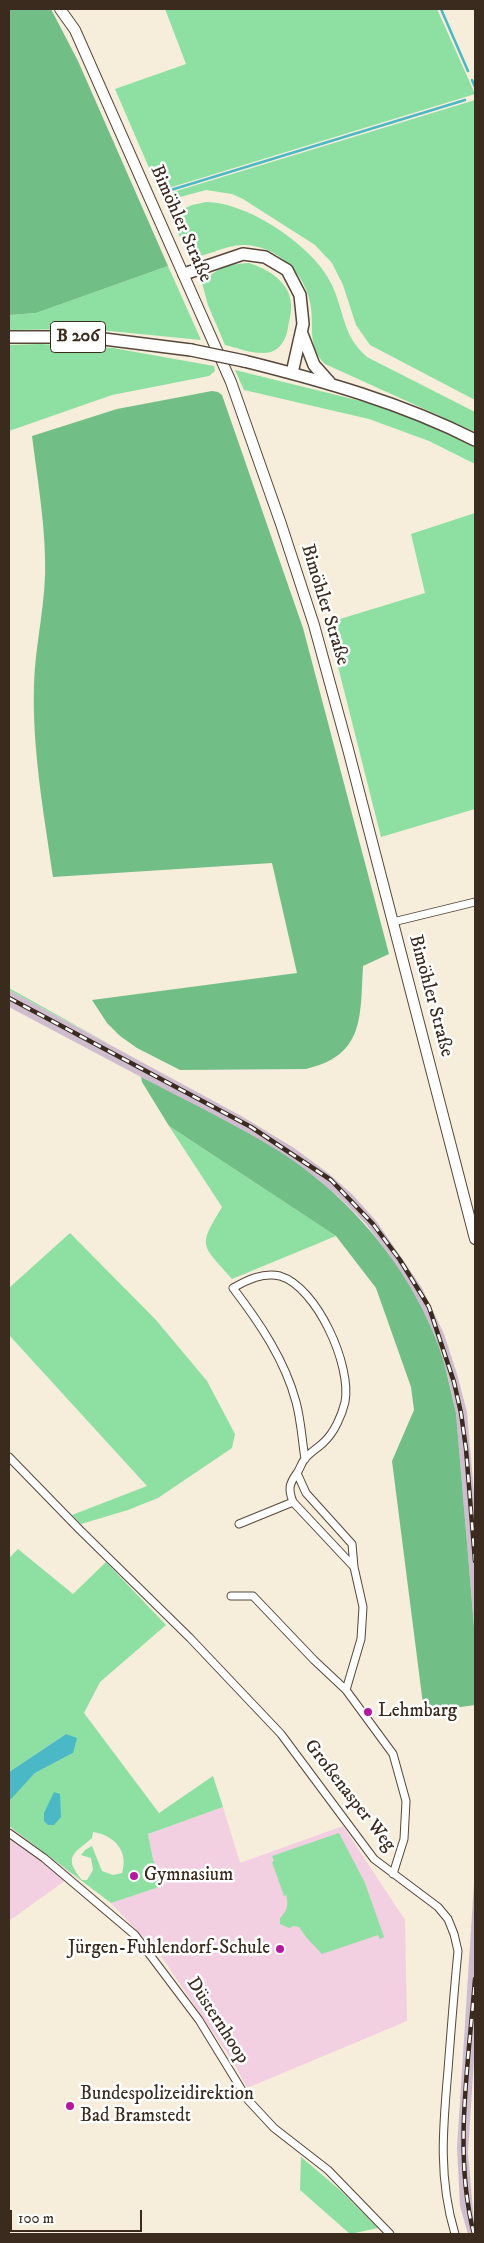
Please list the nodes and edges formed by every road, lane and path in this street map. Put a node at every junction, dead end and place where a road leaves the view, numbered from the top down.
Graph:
1 (60, 9) edge
2 (184, 274) junction
3 (302, 333) junction
4 (9, 337) edge
5 (292, 373) junction
6 (330, 383) junction
7 (475, 440) edge
8 (475, 902) edge
9 (392, 922) junction
10 (474, 1232) edge
11 (9, 1457) edge
12 (304, 1459) junction
13 (297, 1473) junction
14 (293, 1502) junction
15 (239, 1524) dead end
16 (354, 1567) junction
17 (231, 1596) dead end
18 (346, 1690) junction
19 (9, 1833) edge
20 (393, 1874) junction
21 (390, 2234) edge
22 (455, 2234) edge

1 - 2 street, Bimöhler Straße
2 - 3 main road
2 - 9 street, Bimöhler Straße
3 - 5 main road
3 - 6 main road
4 - 5 main road, B 206, bridge
5 - 6 main road, B 206
6 - 7 main road, B 206
8 - 9 street
9 - 10 street, Bimöhler Straße
11 - 20 street, Großenasper Weg
12 - 12 street
12 - 13 street
13 - 14 street
13 - 16 street
14 - 15 street
14 - 16 street
16 - 18 street
17 - 18 street
18 - 20 street
19 - 21 street, Düsternhoop
20 - 22 street, Großenasper Weg

